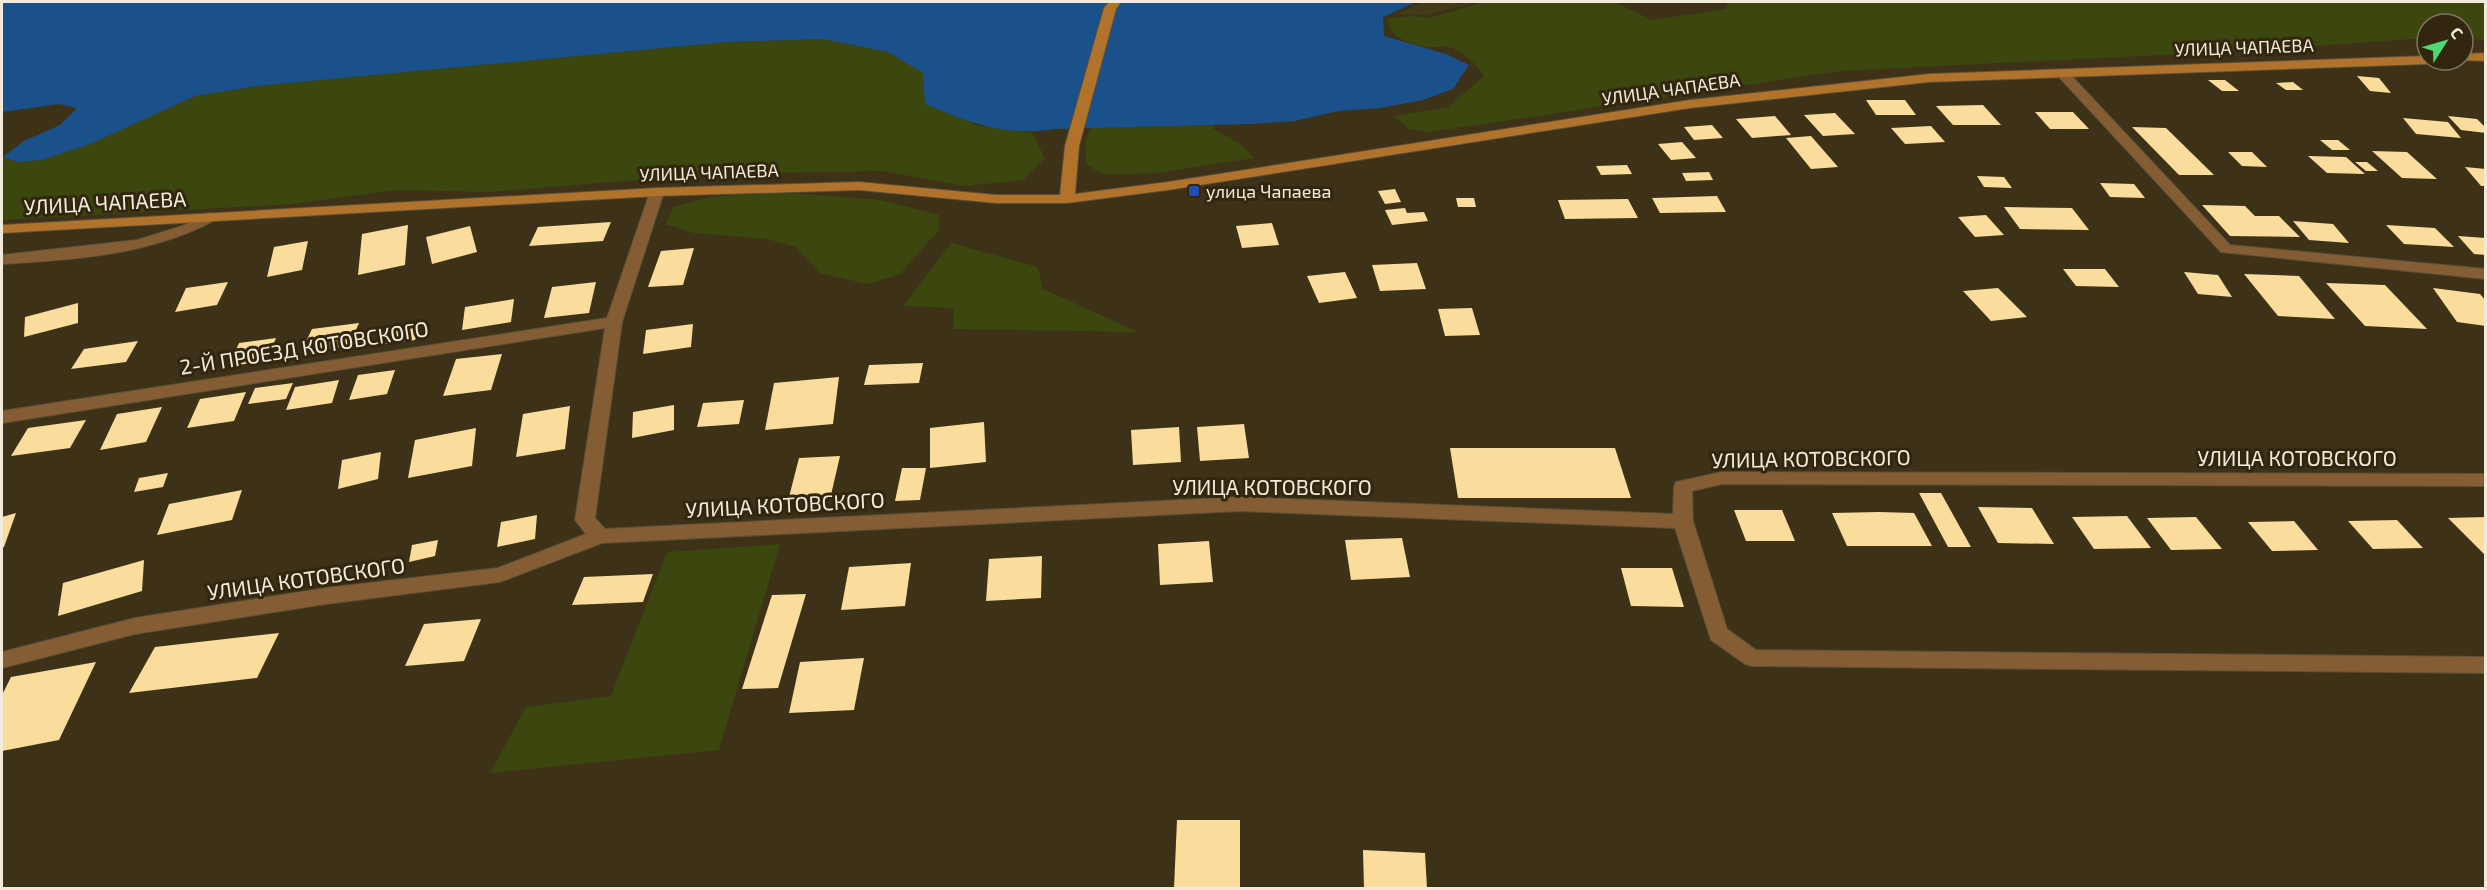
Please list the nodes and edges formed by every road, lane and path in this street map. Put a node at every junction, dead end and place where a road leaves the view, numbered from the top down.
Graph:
1 (1110, 4) edge
2 (2415, 60) edge
3 (2063, 74) junction
4 (657, 192) junction
5 (1067, 199) junction
6 (210, 217) junction
7 (2, 229) edge
8 (2, 260) edge
9 (2486, 274) edge
10 (614, 322) junction
11 (2, 417) edge
12 (2486, 480) edge
13 (1683, 522) junction
14 (600, 536) junction
15 (2, 660) edge
16 (2486, 665) edge

1 - 5 main road
2 - 3 main road, УЛИЦА ЧАПАЕВА
3 - 5 main road, УЛИЦА ЧАПАЕВА
3 - 9 street
4 - 5 main road, УЛИЦА ЧАПАЕВА
4 - 6 main road, УЛИЦА ЧАПАЕВА
4 - 10 street
6 - 7 main road, УЛИЦА ЧАПАЕВА
6 - 8 street, УЛИЦА ЧАПАЕВА
10 - 11 street, 2-Й ПРОЕЗД КОТОВСКОГО
10 - 14 street
12 - 13 street, УЛИЦА КОТОВСКОГО
13 - 14 street, УЛИЦА КОТОВСКОГО
13 - 16 street
14 - 15 street, УЛИЦА КОТОВСКОГО

